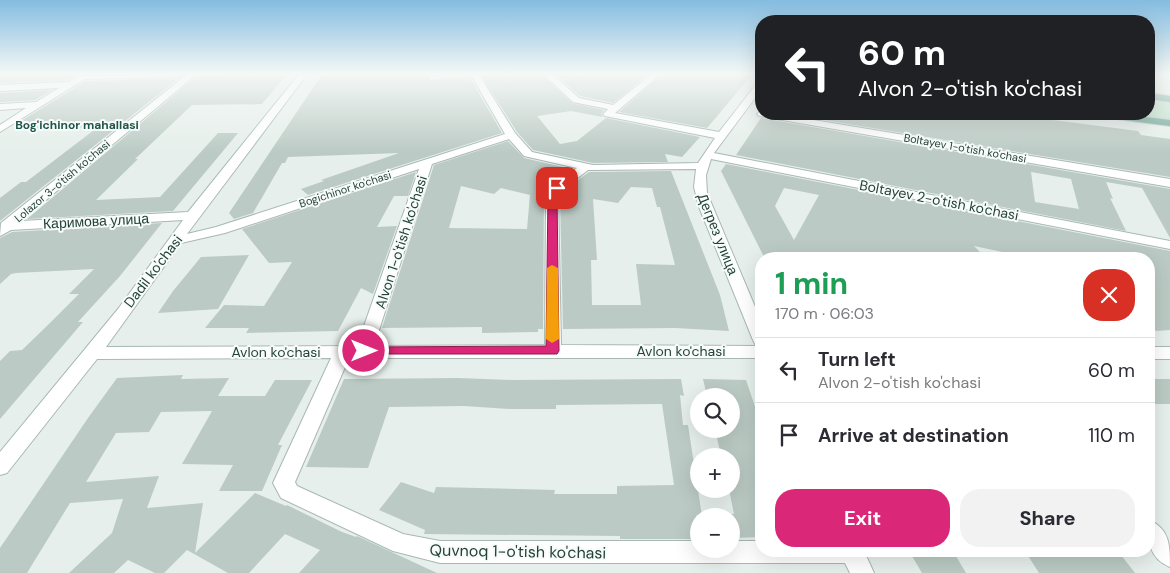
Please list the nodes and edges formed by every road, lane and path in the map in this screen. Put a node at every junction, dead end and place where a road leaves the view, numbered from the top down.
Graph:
1 (46, 100) edge
2 (160, 100) edge
3 (283, 100) edge
4 (490, 100) edge
5 (576, 100) edge
6 (624, 100) edge
7 (749, 100) edge
8 (38, 105) junction
9 (0, 106) edge
10 (614, 108) junction
11 (742, 110) junction
12 (755, 113) edge
13 (798, 120) edge
14 (1147, 120) edge
15 (1170, 123) edge
16 (0, 129) edge
17 (511, 135) junction
18 (723, 136) junction
19 (704, 160) junction
20 (427, 162) junction
21 (585, 167) junction
22 (1169, 182) edge
23 (192, 216) junction
24 (2, 228) edge
25 (177, 240) junction
26 (1170, 245) edge
27 (755, 326) edge
28 (354, 351) junction
29 (552, 351) junction
30 (755, 352) edge
31 (1155, 353) edge
32 (1170, 353) edge
33 (91, 354) junction
34 (0, 467) edge
35 (1155, 537) edge
36 (1170, 556) edge
37 (856, 559) edge

1 - 8 street
2 - 24 street, Lolazor 3-o'tish ko'chasi
3 - 23 street, Dadil ko'chasi
4 - 17 street
5 - 10 street
6 - 10 street
7 - 11 street
8 - 9 street
8 - 16 street
10 - 18 street
11 - 12 street, Boltayev 1-o'tish ko'chasi
11 - 18 street
13 - 22 street, Boltayev 1-o'tish ko'chasi
14 - 15 main road
17 - 20 street, Bogichinor ko'chasi
17 - 21 street
18 - 19 street
19 - 21 street
19 - 26 street, Boltayev 2-o'tish ko'chasi
19 - 27 street, Дегрез улица
20 - 25 street, Bogichinor ko'chasi
20 - 28 street, Alvon 1-o'tish ko'chasi
21 - 29 street
23 - 24 street, Каримова улица
23 - 25 street, Dadil ko'chasi
25 - 33 street, Dadil ko'chasi
28 - 29 street, Avlon ko'chasi
28 - 33 street, Avlon ko'chasi
28 - 37 street, Quvnoq 1-o'tish ko'chasi
29 - 30 street, Avlon ko'chasi
31 - 32 street
33 - 34 street, Dadil ko'chasi
35 - 36 street

